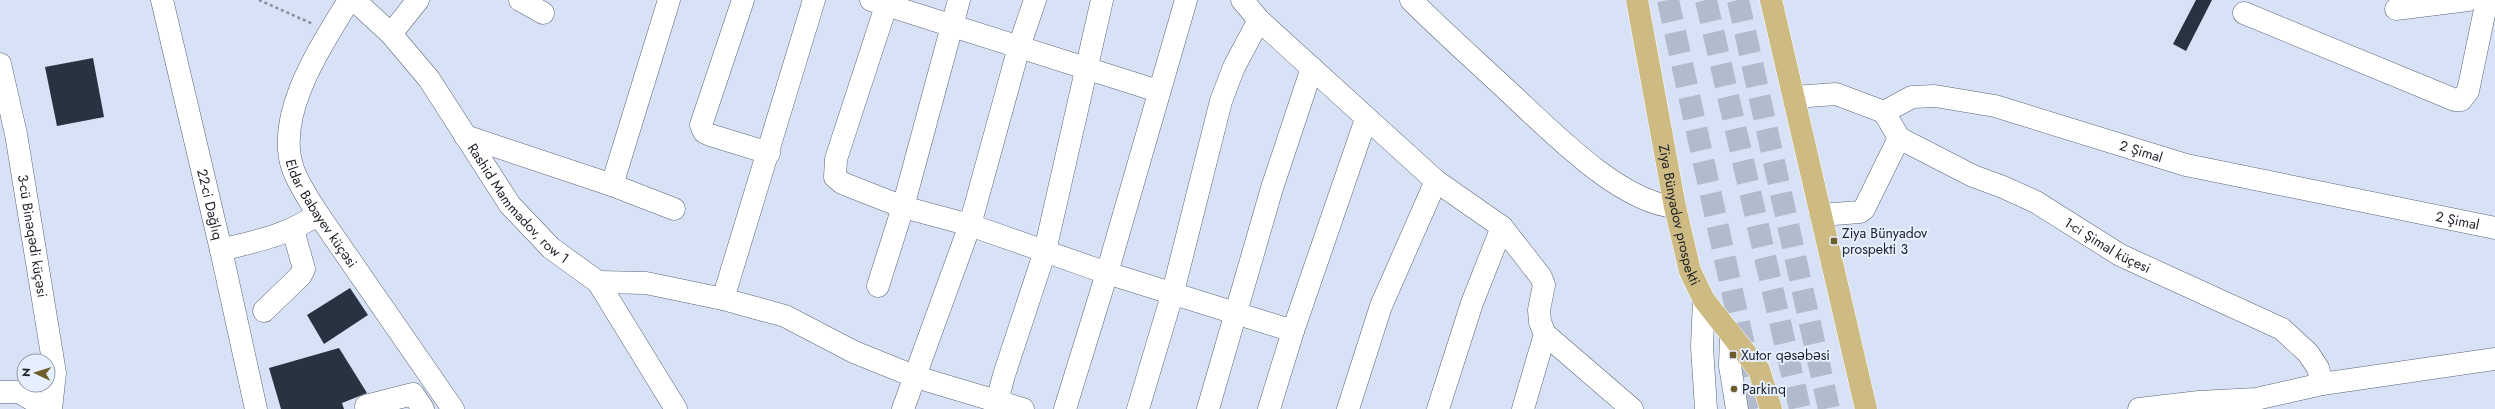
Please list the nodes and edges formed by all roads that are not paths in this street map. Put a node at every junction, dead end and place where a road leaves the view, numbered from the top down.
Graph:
1 (162, 0) edge
2 (349, 0) edge
3 (354, 0) edge
4 (418, 0) edge
5 (520, 0) edge
6 (670, 0) edge
7 (743, 0) edge
8 (814, 0) edge
9 (959, 0) edge
10 (1035, 0) edge
11 (1102, 0) edge
12 (1186, 0) edge
13 (1242, 0) edge
14 (1410, 0) edge
15 (1636, 0) edge
16 (1771, 0) edge
17 (2468, 0) edge
18 (2487, 0) edge
19 (882, 2) edge
20 (2396, 10) dead end
21 (543, 13) dead end
22 (2244, 13) dead end
23 (1259, 20) junction
24 (951, 24) junction
25 (391, 34) junction
26 (1019, 48) junction
27 (0, 64) edge
28 (1312, 68) junction
29 (1086, 70) junction
30 (1158, 91) junction
31 (1794, 97) junction
32 (1884, 112) junction
33 (1366, 119) junction
34 (464, 136) junction
35 (1899, 138) junction
36 (769, 153) junction
37 (1436, 181) junction
38 (612, 185) junction
39 (903, 207) junction
40 (1675, 208) junction
41 (674, 209) dead end
42 (318, 214) junction
43 (1822, 215) junction
44 (970, 225) junction
45 (1502, 227) junction
46 (2495, 228) edge
47 (293, 230) junction
48 (221, 250) junction
49 (1045, 251) junction
50 (1107, 273) junction
51 (598, 282) junction
52 (878, 286) dead end
53 (1173, 292) junction
54 (723, 299) junction
55 (1704, 300) junction
56 (264, 311) dead end
57 (1236, 313) junction
58 (1292, 331) junction
59 (1546, 334) junction
60 (1731, 334) junction
61 (2495, 360) edge
62 (916, 377) junction
63 (2322, 384) junction
64 (3, 388) edge
65 (2203, 405) edge
66 (366, 406) dead end
67 (996, 406) edge
68 (50, 409) edge
69 (256, 409) edge
70 (423, 409) edge
71 (453, 409) edge
72 (676, 409) edge
73 (903, 409) edge
74 (1023, 409) edge
75 (1065, 409) edge
76 (1138, 409) edge
77 (1208, 409) edge
78 (1270, 409) edge
79 (1348, 409) edge
80 (1438, 409) edge
81 (1523, 409) edge
82 (1632, 409) edge
83 (1706, 409) edge
84 (1737, 409) edge
85 (1771, 409) edge
86 (1866, 409) edge
87 (2139, 409) edge

1 - 48 street, 22-ci Dağlıq
2 - 42 street, Eldar Babayev küçəsi
3 - 25 street, Rashid Mammadov, row 1
4 - 25 street
5 - 21 street
6 - 38 street
7 - 36 street
8 - 36 street
9 - 24 street
10 - 26 street
11 - 29 street
12 - 30 street
13 - 23 street
14 - 40 street
15 - 40 main road, Ziya Bünyadov prospekti
16 - 31 main road
17 - 20 street
18 - 22 street
19 - 24 street
19 - 39 street
23 - 28 street
23 - 53 street
24 - 26 street
24 - 39 street
25 - 34 street, Rashid Mammadov, row 1
26 - 29 street
26 - 44 street
27 - 68 street, 3-cü Binəqədi küçəsi
28 - 33 street
28 - 57 street
29 - 30 street
29 - 49 street
30 - 50 street
31 - 32 street
31 - 43 main road
32 - 35 street
32 - 46 street, 2 Şimal
33 - 37 street
33 - 58 street
34 - 38 street
34 - 51 street, Rashid Mammadov, row 1
35 - 43 street
35 - 63 street, 1-ci Şimal küçesi
36 - 54 street
37 - 45 street
37 - 79 street
38 - 41 street
39 - 44 street
39 - 52 street
40 - 55 main road, Ziya Bünyadov prospekti
42 - 47 street
42 - 71 street, Eldar Babayev küçəsi
43 - 86 main road
44 - 49 street
44 - 62 street
45 - 59 street
45 - 80 street
47 - 48 street
47 - 56 street
48 - 69 street, 22-ci Dağlıq
49 - 50 street
49 - 67 street
50 - 53 street
50 - 75 street
51 - 54 street
51 - 72 street, Rashid Mammadov, row 1
53 - 57 street
53 - 76 street
54 - 62 street
55 - 60 main road, Ziya Bünyadov prospekti
55 - 83 street
57 - 58 street
57 - 77 street
58 - 78 street
59 - 81 street
59 - 82 street
60 - 84 street
60 - 85 main road, Ziya Bünyadov prospekti
61 - 63 street
62 - 67 street
62 - 73 street
63 - 65 street
64 - 68 street
65 - 87 street
66 - 70 street
67 - 74 street

